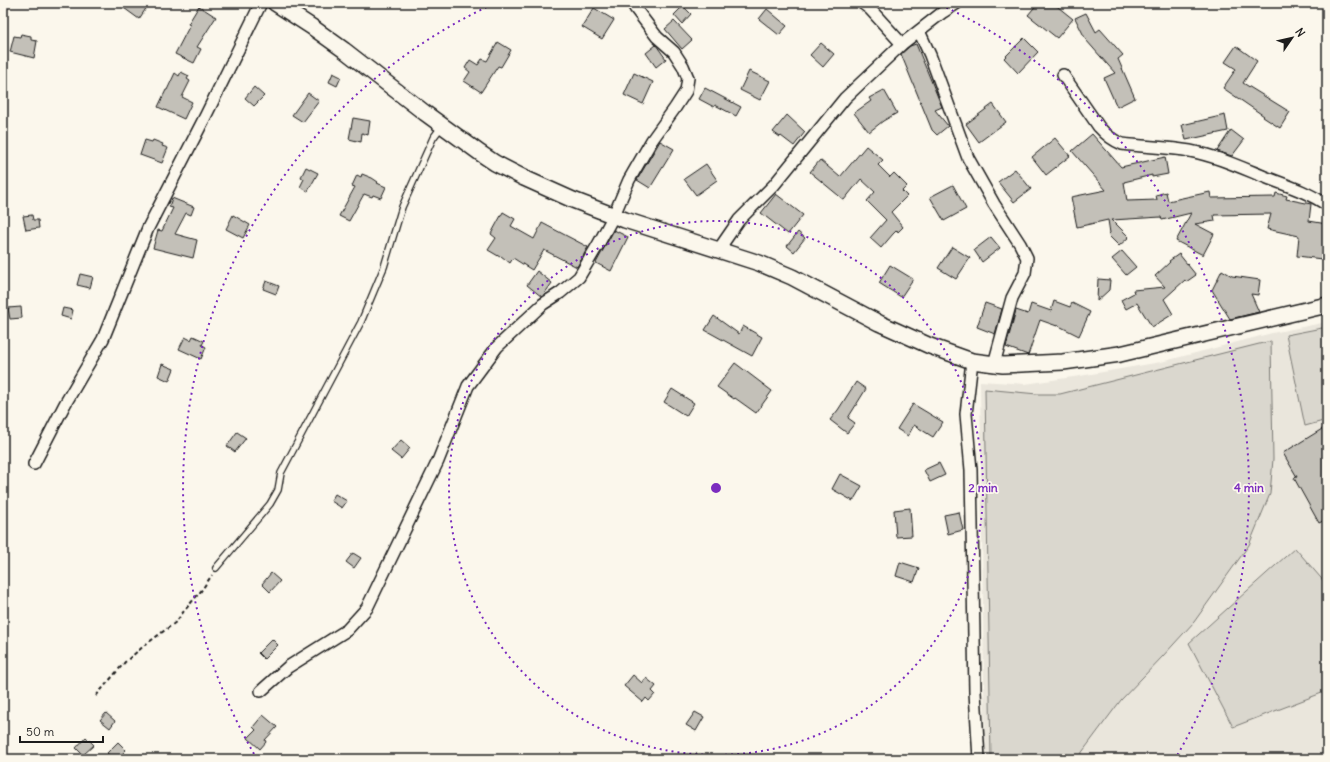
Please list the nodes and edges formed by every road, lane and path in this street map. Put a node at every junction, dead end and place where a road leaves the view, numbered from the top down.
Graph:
1 (261, 3) edge
2 (275, 3) edge
3 (634, 3) edge
4 (862, 3) edge
5 (957, 3) edge
6 (919, 30) junction
7 (902, 44) junction
8 (1063, 75) dead end
9 (442, 126) junction
10 (1327, 205) edge
11 (614, 215) junction
12 (719, 249) junction
13 (1327, 305) edge
14 (972, 361) junction
15 (994, 364) junction
16 (34, 464) dead end
17 (216, 568) joint
18 (261, 691) dead end
19 (96, 696) dead end
20 (979, 759) edge

1 - 16 street
2 - 9 street
3 - 11 street
4 - 7 street
5 - 6 street
6 - 7 street
6 - 15 street
7 - 12 street
8 - 10 street
9 - 11 street
9 - 17 lane
11 - 12 street
11 - 18 street
12 - 14 street
13 - 15 street
14 - 15 street
14 - 20 street
17 - 19 path

